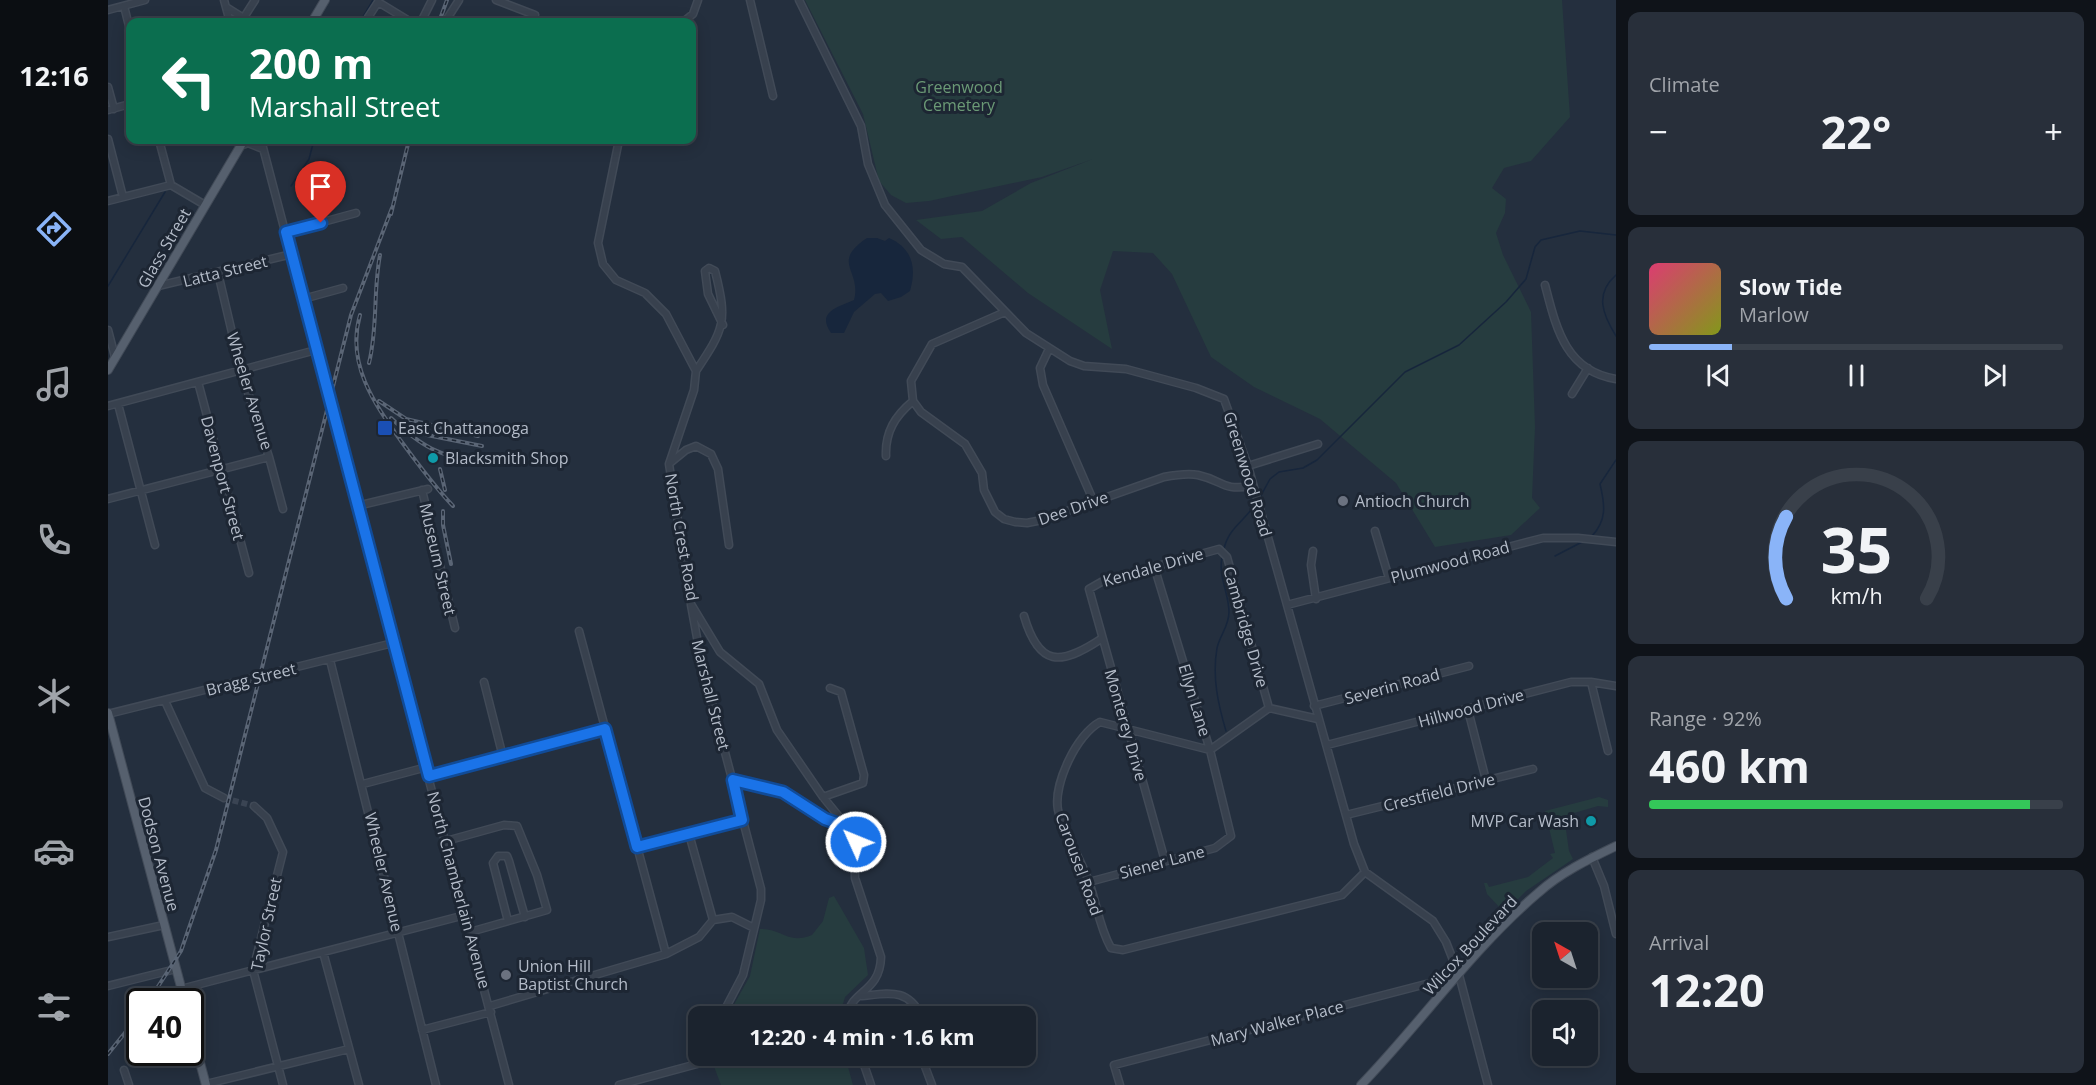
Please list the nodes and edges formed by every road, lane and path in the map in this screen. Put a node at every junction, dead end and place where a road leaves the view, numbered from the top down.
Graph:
1 (145, 0) edge
2 (255, 0) edge
3 (325, 0) edge
4 (432, 0) edge
5 (459, 0) edge
6 (496, 0) edge
7 (698, 0) edge
8 (750, 0) edge
9 (800, 0) edge
10 (225, 3) edge
11 (124, 6) junction
12 (108, 10) edge
13 (127, 18) edge
14 (229, 18) edge
15 (242, 18) edge
16 (246, 18) edge
17 (314, 18) edge
18 (368, 18) edge
19 (404, 18) edge
20 (423, 18) edge
21 (448, 18) edge
22 (532, 18) edge
23 (688, 18) edge
24 (108, 87) edge
25 (773, 96) dead end
26 (126, 105) edge
27 (111, 110) edge
28 (108, 139) edge
29 (160, 144) edge
30 (241, 144) edge
31 (250, 144) edge
32 (262, 144) edge
33 (619, 144) edge
34 (263, 149) junction
35 (171, 185) junction
36 (123, 197) junction
37 (108, 201) edge
38 (205, 205) junction
39 (356, 213) dead end
40 (286, 232) junction
41 (292, 254) junction
42 (218, 273) junction
43 (1545, 285) dead end
44 (158, 286) junction
45 (343, 288) dead end
46 (303, 298) junction
47 (1005, 312) junction
48 (723, 325) junction
49 (108, 330) edge
50 (1049, 349) junction
51 (316, 350) junction
52 (115, 357) junction
53 (1588, 368) junction
54 (108, 370) edge
55 (241, 371) junction
56 (696, 371) junction
57 (1616, 379) edge
58 (198, 382) junction
59 (1572, 394) dead end
60 (913, 401) junction
61 (118, 404) junction
62 (108, 406) edge
63 (1318, 444) dead end
64 (886, 456) dead end
65 (269, 457) junction
66 (669, 464) junction
67 (1248, 466) junction
68 (221, 469) junction
69 (1253, 486) junction
70 (141, 490) junction
71 (108, 499) edge
72 (1093, 500) junction
73 (357, 506) junction
74 (283, 509) dead end
75 (1376, 531) dead end
76 (1616, 542) edge
77 (156, 545) dead end
78 (729, 545) dead end
79 (1219, 549) joint
80 (1313, 550) dead end
81 (1154, 566) junction
82 (249, 573) dead end
83 (1389, 578) junction
84 (1089, 589) joint
85 (1316, 598) junction
86 (691, 604) junction
87 (1287, 605) junction
88 (1024, 615) dead end
89 (455, 628) dead end
90 (579, 631) dead end
91 (1101, 639) junction
92 (393, 643) junction
93 (330, 660) junction
94 (1469, 666) dead end
95 (484, 681) dead end
96 (1591, 682) junction
97 (1616, 686) edge
98 (830, 688) dead end
99 (165, 701) junction
100 (1314, 706) junction
101 (1269, 708) junction
102 (1468, 710) junction
103 (108, 714) edge
104 (1318, 719) junction
105 (1127, 728) junction
106 (605, 729) junction
107 (112, 745) edge
108 (1327, 745) junction
109 (1210, 750) junction
110 (1608, 751) dead end
111 (503, 757) junction
112 (426, 767) junction
113 (1533, 769) dead end
114 (429, 776) junction
115 (733, 780) junction
116 (1486, 780) junction
117 (363, 784) junction
118 (823, 797) junction
119 (224, 798) tunnel mouth
120 (254, 806) tunnel mouth
121 (1346, 815) junction
122 (742, 820) junction
123 (850, 828) junction
124 (689, 834) junction
125 (1231, 836) joint
126 (446, 841) junction
127 (1616, 846) edge
128 (637, 847) junction
129 (1592, 857) junction
130 (1165, 861) junction
131 (1365, 872) junction
132 (1089, 882) junction
133 (465, 915) junction
134 (525, 917) junction
135 (713, 920) junction
136 (508, 921) junction
137 (164, 925) junction
138 (754, 928) junction
139 (398, 932) junction
140 (470, 932) junction
141 (1616, 934) edge
142 (108, 937) edge
143 (323, 952) junction
144 (666, 954) junction
145 (176, 969) junction
146 (253, 970) junction
147 (1459, 975) junction
148 (108, 986) edge
149 (181, 988) edge
150 (185, 988) edge
151 (860, 996) junction
152 (727, 1006) edge
153 (850, 1006) edge
154 (916, 1006) edge
155 (491, 1009) junction
156 (422, 1030) junction
157 (349, 1049) junction
158 (201, 1066) edge
159 (691, 1066) edge
160 (864, 1066) edge
161 (925, 1066) edge
162 (279, 1068) junction
163 (124, 1070) dead end
164 (206, 1084) edge
165 (624, 1084) edge
166 (129, 1085) edge
167 (283, 1085) edge
168 (359, 1085) edge
169 (436, 1085) edge
170 (509, 1085) edge
171 (871, 1085) edge
172 (932, 1085) edge
173 (1120, 1085) edge
174 (1361, 1085) edge
175 (1488, 1085) edge

1 - 11 street
2 - 16 street
3 - 17 main road
4 - 20 street
5 - 21 street
6 - 22 street
7 - 23 street
8 - 25 street
9 - 47 street, Greenwood Road
10 - 14 street
10 - 15 street
11 - 12 street
11 - 13 street
18 - 19 street
24 - 27 street
26 - 27 street
28 - 36 street
29 - 35 street
30 - 38 main road, Glass Street
31 - 34 street
32 - 34 street, North Chamberlain Avenue
33 - 56 street
34 - 40 street, North Chamberlain Avenue
35 - 36 street
35 - 38 street
36 - 37 street
38 - 44 main road, Glass Street
39 - 40 street
40 - 41 street, North Chamberlain Avenue
41 - 42 street, Latta Street
41 - 46 street, North Chamberlain Avenue
42 - 44 street, Latta Street
42 - 55 street, Wheeler Avenue
43 - 53 street
44 - 52 main road, Glass Street
45 - 46 street
46 - 51 street, North Chamberlain Avenue
47 - 50 street, Greenwood Road
47 - 60 street
48 - 48 street
48 - 56 street, North Crest Road
49 - 52 street
50 - 67 street, Greenwood Road
50 - 72 street
51 - 55 street
51 - 73 street, North Chamberlain Avenue
52 - 54 main road, Glass Street
53 - 57 street
53 - 59 street
55 - 58 street
55 - 65 street, Wheeler Avenue
56 - 66 street, North Crest Road
58 - 61 street
58 - 68 street, Davenport Street
60 - 64 street
60 - 72 street, Dee Drive
61 - 62 street
61 - 70 street
63 - 67 street
65 - 68 street
65 - 74 street, Wheeler Avenue
66 - 78 street
66 - 86 street, North Crest Road
67 - 69 street, Greenwood Road
68 - 70 street
68 - 82 street, Davenport Street
69 - 72 street, Dee Drive
69 - 87 street, Greenwood Road
70 - 71 street
70 - 77 street
73 - 89 street, Museum Street
73 - 92 street, North Chamberlain Avenue
75 - 83 street
76 - 83 street, Plumwood Road
79 - 81 street, Kendale Drive
79 - 101 street, Cambridge Drive
80 - 85 street
81 - 84 street, Kendale Drive
81 - 109 street, Ellyn Lane
83 - 85 street, Plumwood Road
84 - 91 street, Monterey Drive
85 - 87 street, Plumwood Road
86 - 115 street, Marshall Street
86 - 118 street, North Crest Road
87 - 100 street, Greenwood Road
88 - 91 street
90 - 106 street
91 - 105 street, Monterey Drive
92 - 93 street, Bragg Street
92 - 112 street, North Chamberlain Avenue
93 - 99 street, Bragg Street
93 - 117 street, Wheeler Avenue
94 - 100 street, Severin Road
95 - 111 street
96 - 97 street, Hillwood Drive
96 - 102 street, Hillwood Drive
96 - 110 street
98 - 118 street
99 - 103 street, Bragg Street
99 - 119 street
100 - 104 street, Greenwood Road
101 - 104 street
101 - 109 street
102 - 108 street, Hillwood Drive
102 - 116 street
103 - 107 main road, Dodson Avenue
104 - 108 street, Greenwood Road
105 - 109 street, Carousel Road
105 - 130 street, Monterey Drive
105 - 132 street, Carousel Road
106 - 111 street
106 - 128 street
107 - 137 main road, Dodson Avenue
108 - 121 street, Greenwood Road
109 - 125 street, Ellyn Lane
111 - 114 street
112 - 114 street, North Chamberlain Avenue
112 - 117 street
113 - 116 street, Crestfield Drive
114 - 126 street, North Chamberlain Avenue
115 - 122 street, Marshall Street
115 - 123 street
116 - 121 street, Crestfield Drive
117 - 139 street, Wheeler Avenue
118 - 123 street, North Crest Road
120 - 146 street, Taylor Street
121 - 131 street, Greenwood Road
122 - 124 street
122 - 138 street, Marshall Street
123 - 151 street
124 - 128 street
124 - 135 street
125 - 130 street, Siener Lane
126 - 133 street, North Chamberlain Avenue
126 - 134 street
127 - 129 main road, Wilcox Boulevard
128 - 144 street
129 - 141 street
129 - 147 main road, Wilcox Boulevard
130 - 132 street, Siener Lane
131 - 132 street, Carousel Road
131 - 147 street
133 - 139 street
133 - 140 street, North Chamberlain Avenue
134 - 136 street
134 - 136 street
135 - 138 street
135 - 144 street
136 - 140 street
137 - 142 street
137 - 145 main road, Dodson Avenue
138 - 152 street, Marshall Street
139 - 143 street
139 - 156 street, Wheeler Avenue
140 - 155 street, North Chamberlain Avenue
143 - 146 street
143 - 157 street
144 - 155 street
145 - 148 street
145 - 149 main road, Dodson Avenue
146 - 150 street
146 - 162 street, Taylor Street
147 - 173 street, Mary Walker Place
147 - 174 main road, Wilcox Boulevard
147 - 175 street
151 - 153 street
151 - 154 street
155 - 156 street
155 - 170 street, North Chamberlain Avenue
156 - 169 street, Wheeler Avenue
157 - 162 street
157 - 168 street
158 - 164 main road
159 - 165 street
160 - 171 street
161 - 172 street
162 - 164 street
162 - 167 street, Taylor Street
163 - 166 street

